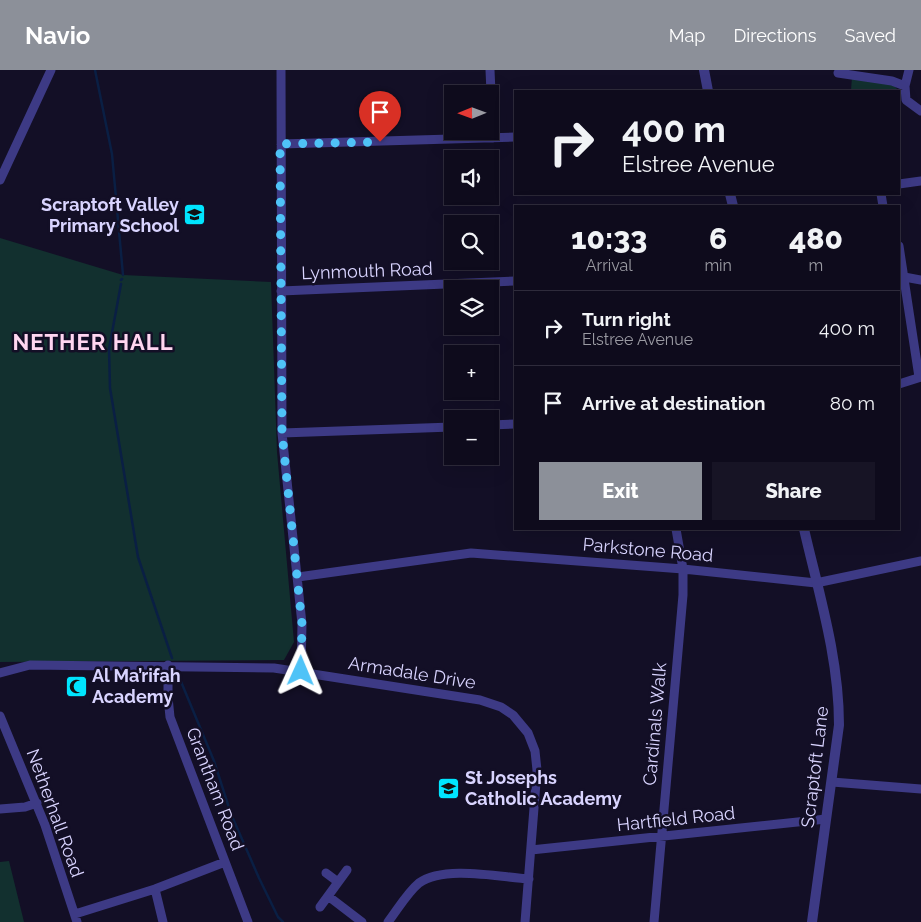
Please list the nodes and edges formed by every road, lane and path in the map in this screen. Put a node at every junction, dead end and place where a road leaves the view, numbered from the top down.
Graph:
1 (51, 70) edge
2 (281, 70) edge
3 (490, 70) edge
4 (704, 70) edge
5 (909, 70) edge
6 (838, 73) dead end
7 (491, 85) edge
8 (905, 86) junction
9 (708, 90) edge
10 (921, 111) edge
11 (499, 138) edge
12 (514, 138) edge
13 (444, 139) edge
14 (280, 144) junction
15 (0, 180) edge
16 (921, 181) edge
17 (900, 184) edge
18 (900, 261) edge
19 (901, 276) edge
20 (921, 280) edge
21 (514, 282) edge
22 (281, 291) junction
23 (920, 377) edge
24 (900, 384) edge
25 (514, 424) edge
26 (499, 425) edge
27 (444, 426) edge
28 (282, 433) junction
29 (676, 530) edge
30 (804, 530) edge
31 (921, 561) edge
32 (683, 569) junction
33 (298, 577) junction
34 (816, 583) junction
35 (168, 665) junction
36 (301, 671) junction
37 (0, 673) edge
38 (0, 716) edge
39 (832, 782) junction
40 (921, 789) edge
41 (37, 803) junction
42 (0, 809) edge
43 (826, 819) junction
44 (661, 836) junction
45 (530, 850) junction
46 (225, 862) junction
47 (347, 870) dead end
48 (326, 873) dead end
49 (529, 879) junction
50 (338, 882) junction
51 (155, 889) junction
52 (328, 896) junction
53 (320, 907) dead end
54 (76, 918) edge
55 (164, 922) edge
56 (248, 922) edge
57 (362, 922) edge
58 (388, 922) edge
59 (525, 922) edge
60 (654, 922) edge
61 (812, 922) edge

1 - 15 street
2 - 14 street
3 - 7 street
4 - 9 street
5 - 8 street
6 - 8 street
8 - 10 street
11 - 12 street
13 - 14 street
14 - 22 street
16 - 17 street
18 - 19 street
19 - 20 street
19 - 23 street
21 - 22 street, Lynmouth Road
22 - 28 street
23 - 24 street
25 - 26 street
27 - 28 street
28 - 33 street
29 - 32 street, Cardinals Walk
30 - 34 street, Scraptoft Lane
31 - 34 street, Parkstone Road
32 - 33 street, Parkstone Road
32 - 34 street, Parkstone Road
32 - 44 street, Cardinals Walk
33 - 36 street
34 - 39 street, Scraptoft Lane
35 - 36 street, Armadale Drive
35 - 37 street, Armadale Drive
35 - 46 street, Grantham Road
36 - 45 street, Armadale Drive
38 - 41 street, Netherhall Road
39 - 40 street
39 - 43 street, Scraptoft Lane
41 - 42 street
41 - 54 street, Netherhall Road
43 - 44 street, Hartfield Road
43 - 61 street, Scraptoft Lane
44 - 45 street, Hartfield Road
44 - 60 street, Cardinals Walk
45 - 49 street, Armadale Drive
46 - 51 street
46 - 56 street, Grantham Road
47 - 50 street
48 - 50 street
49 - 58 street
49 - 59 street, Armadale Drive
50 - 52 street
51 - 54 street
51 - 55 street
52 - 53 street
52 - 57 street

